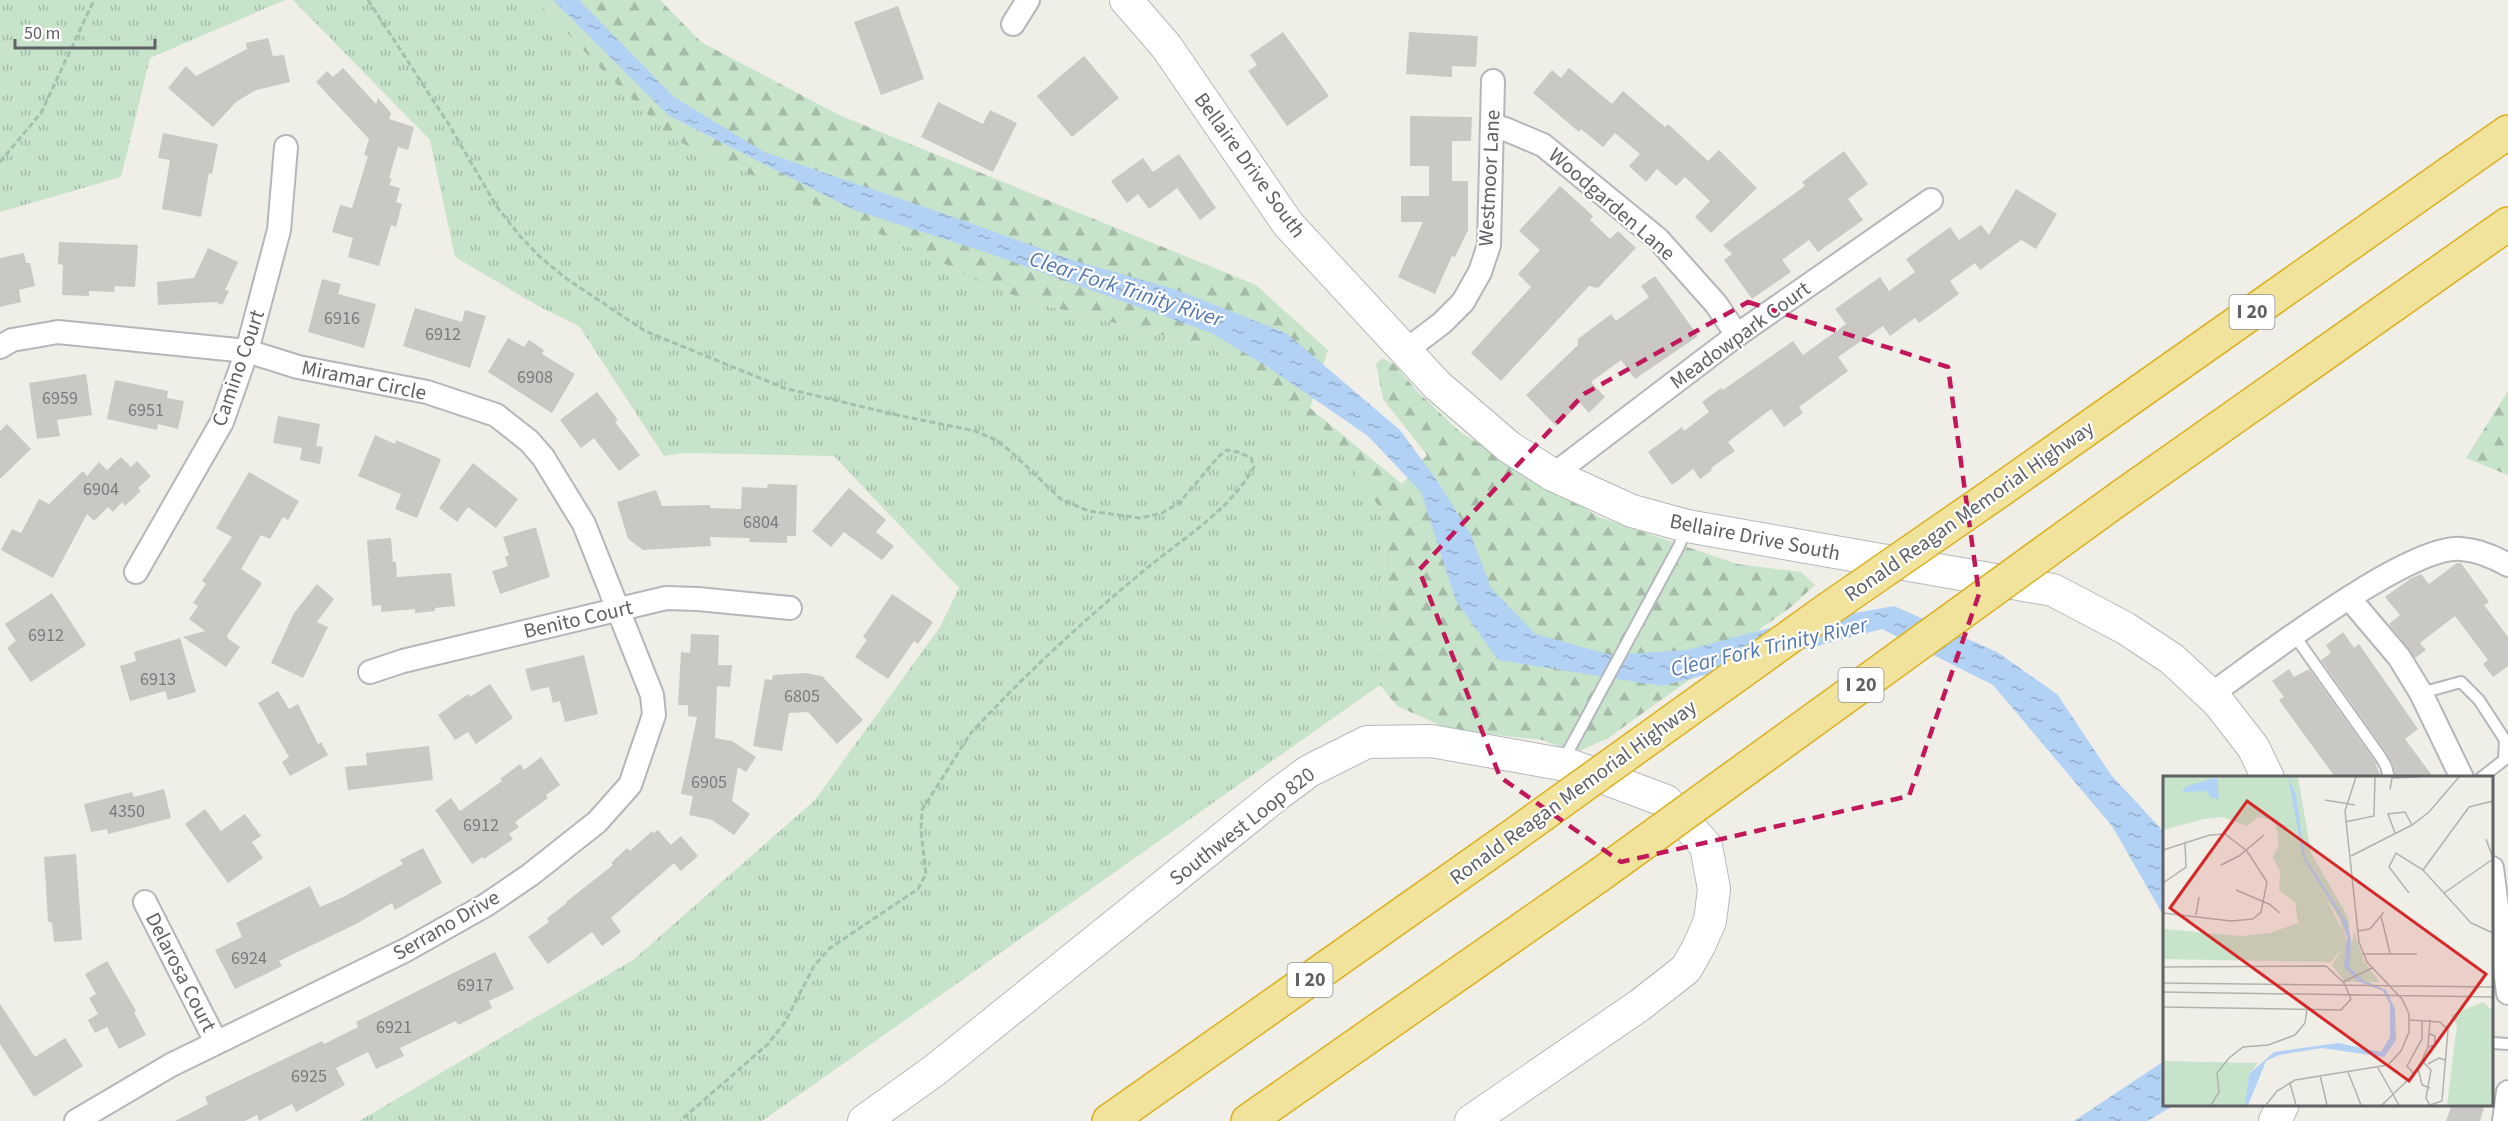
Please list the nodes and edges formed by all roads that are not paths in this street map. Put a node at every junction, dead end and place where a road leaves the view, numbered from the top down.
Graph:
1 (1028, 0) edge
2 (1126, 0) edge
3 (1013, 24) dead end
4 (1493, 81) dead end
5 (1492, 126) junction
6 (2508, 132) edge
7 (286, 147) dead end
8 (1931, 200) dead end
9 (2508, 224) edge
10 (1737, 335) junction
11 (0, 346) edge
12 (247, 351) junction
13 (1405, 351) junction
14 (1553, 475) junction
15 (1687, 526) junction
16 (2508, 565) edge
17 (136, 572) dead end
18 (2349, 598) junction
19 (790, 608) dead end
20 (618, 609) junction
21 (2294, 635) junction
22 (370, 672) dead end
23 (2421, 693) junction
24 (2210, 695) junction
25 (1562, 764) junction
26 (2268, 776) edge
27 (2389, 776) edge
28 (2462, 776) edge
29 (2482, 776) edge
30 (2493, 872) edge
31 (145, 902) dead end
32 (2503, 912) edge
33 (2508, 986) edge
34 (216, 1042) junction
35 (2493, 1043) edge
36 (2508, 1044) edge
37 (2508, 1092) edge
38 (2282, 1106) edge
39 (76, 1121) edge
40 (864, 1121) edge
41 (1109, 1121) edge
42 (1248, 1121) edge
43 (1471, 1121) edge
44 (2275, 1121) edge
45 (2504, 1121) edge

1 - 3 street
2 - 13 street, Bellaire Drive South
4 - 5 street, Westmoor Lane
5 - 10 street, Woodgarden Lane
5 - 13 street, Westmoor Lane
6 - 41 highway, Ronald Reagan Memorial Highway / I 20, bridge
7 - 12 street, Camino Court
8 - 10 street, Meadowpark Court
9 - 42 highway, I 20, bridge
10 - 14 street, Meadowpark Court
11 - 12 street, Miramar Circle
12 - 17 street, Camino Court
12 - 20 street, Miramar Circle
13 - 14 street, Bellaire Drive South
14 - 15 street, Bellaire Drive South
15 - 24 street, Bellaire Drive South
15 - 25 lane
16 - 18 street
18 - 21 street
18 - 23 street
19 - 20 street, Benito Court
20 - 22 street, Benito Court
20 - 34 street, Serrano Drive
21 - 24 street
21 - 27 lane
23 - 28 street
23 - 29 lane
24 - 26 street, Bellaire Drive South
25 - 40 street, Southwest Loop 820
25 - 43 street, Southwest Loop 820
30 - 32 street
31 - 34 street, Delarosa Court
32 - 33 street
34 - 39 street, Serrano Drive
35 - 36 lane
37 - 45 street
38 - 44 street

